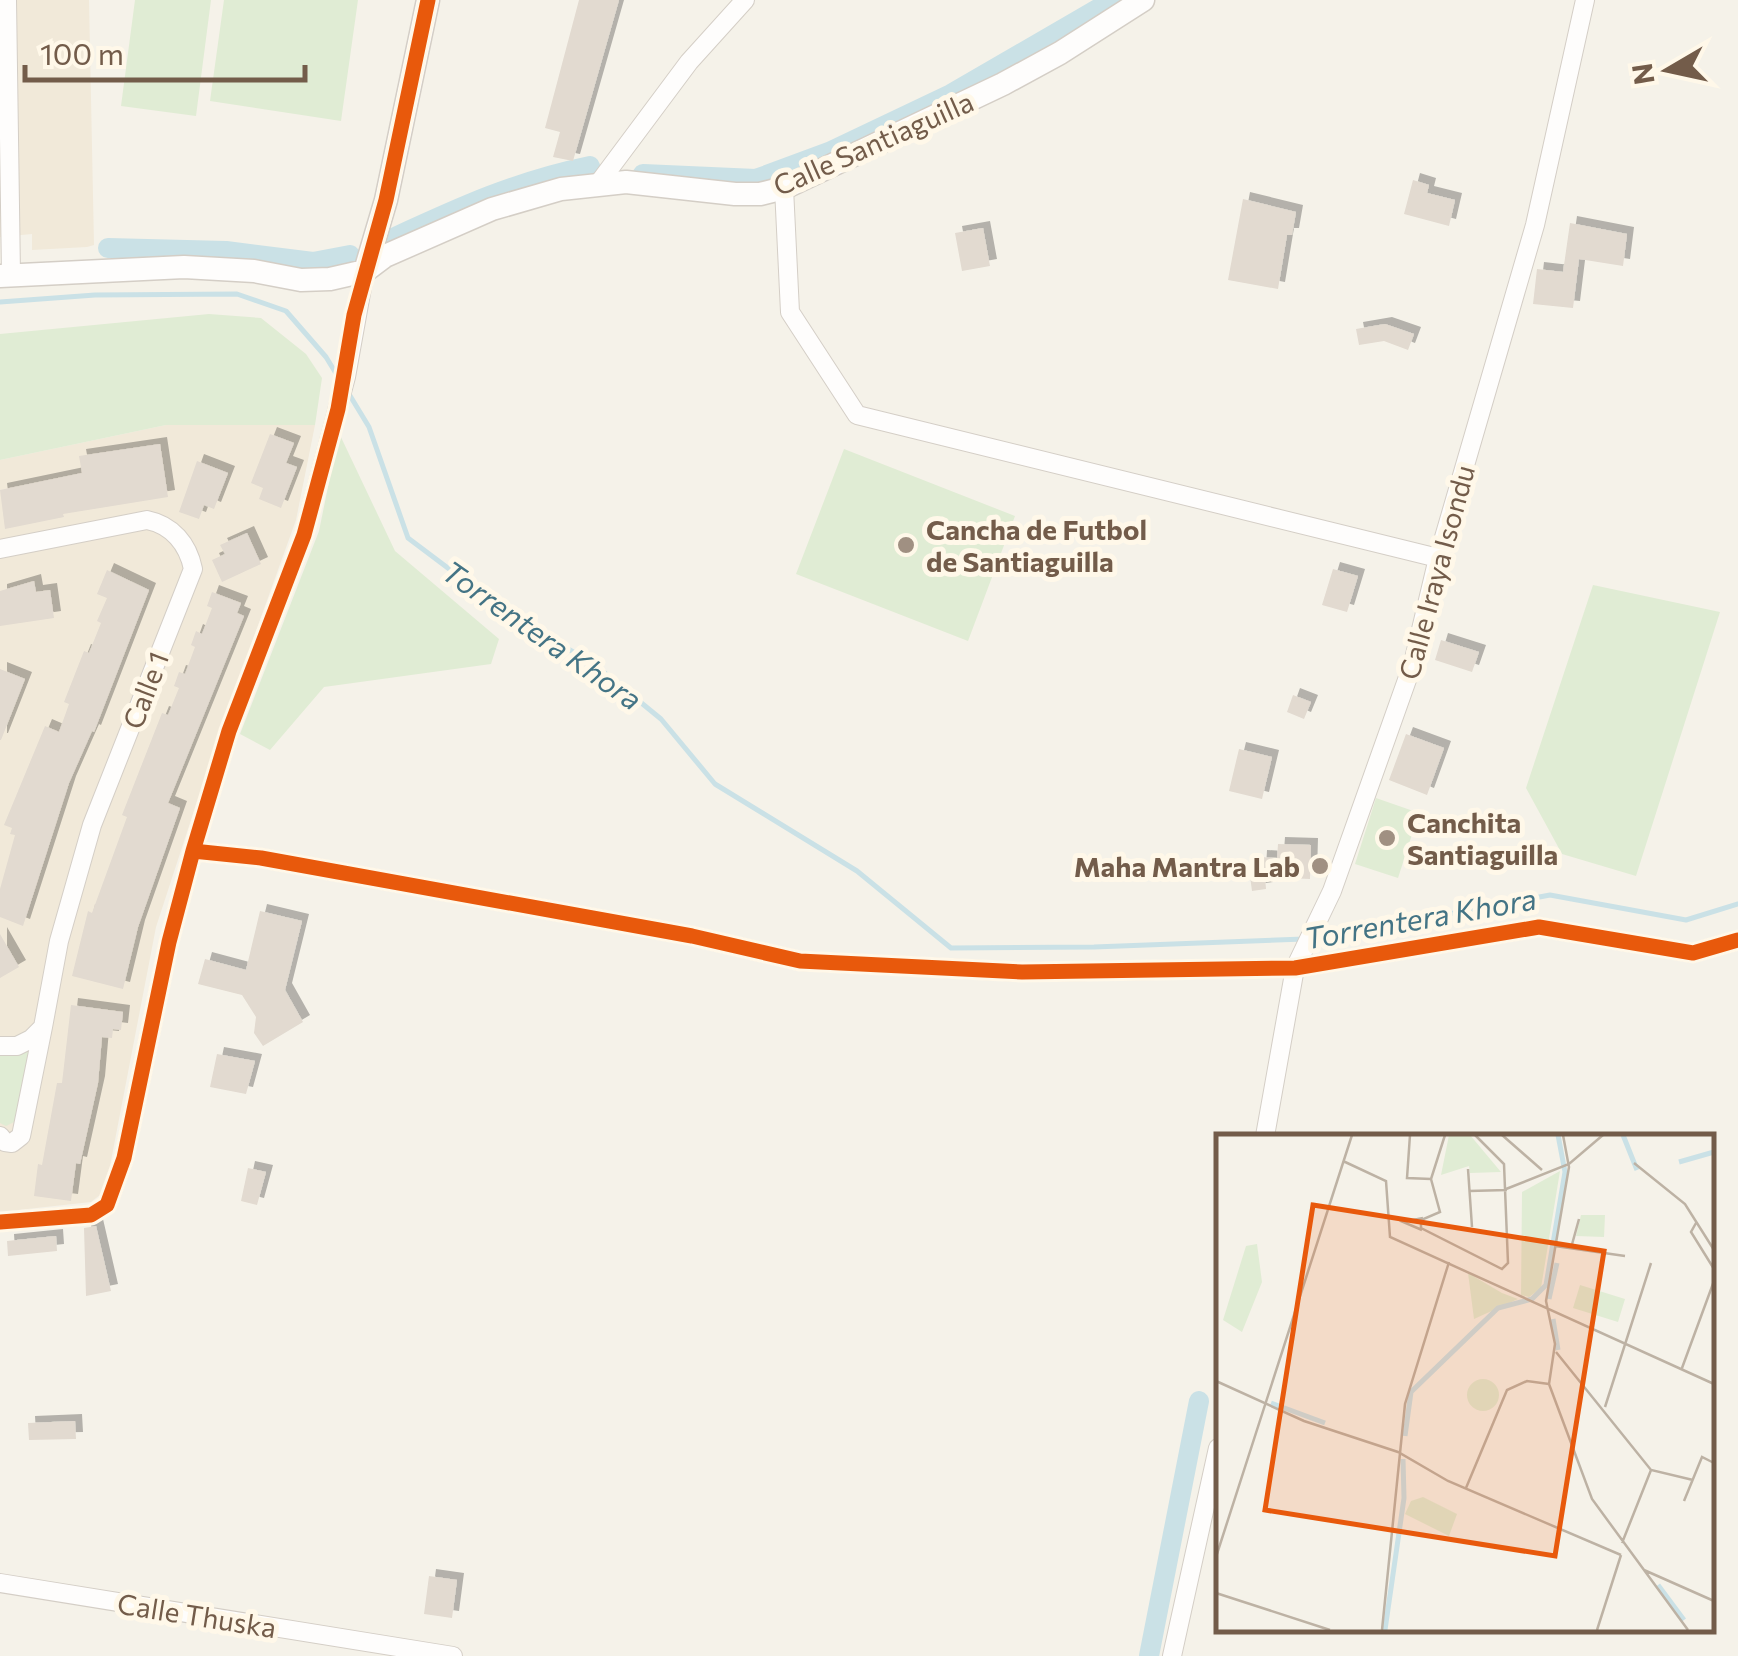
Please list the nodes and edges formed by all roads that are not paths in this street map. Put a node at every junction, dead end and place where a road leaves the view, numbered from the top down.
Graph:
1 (7, 0) edge
2 (428, 0) edge
3 (745, 0) edge
4 (1143, 0) edge
5 (1585, 0) edge
6 (4, 184) edge
7 (598, 184) junction
8 (784, 188) junction
9 (365, 271) junction
10 (6, 276) edge
11 (0, 549) edge
12 (1438, 558) junction
13 (193, 851) junction
14 (1738, 940) edge
15 (1295, 968) junction
16 (43, 1027) junction
17 (0, 1046) edge
18 (1266, 1134) edge
19 (0, 1136) edge
20 (0, 1222) edge
21 (1216, 1457) edge
22 (0, 1583) edge
23 (453, 1656) edge
24 (1172, 1656) edge

1 - 6 street
2 - 9 street
3 - 7 street
4 - 8 street, Calle Santiaguilla
5 - 12 street, Calle Iraya Isondu
6 - 10 street
7 - 8 street, Calle Santiaguilla
7 - 9 street, Calle Santiaguilla
8 - 12 street
9 - 10 street, Calle Santiaguilla
9 - 13 street
11 - 16 street, Calle 1
12 - 15 street, Calle Iraya Isondu
13 - 15 street
13 - 20 street
14 - 15 street
15 - 18 street, Calle Iraya Isondu
16 - 17 street
16 - 19 street, Calle 1
21 - 24 street
22 - 23 street, Calle Thuska

